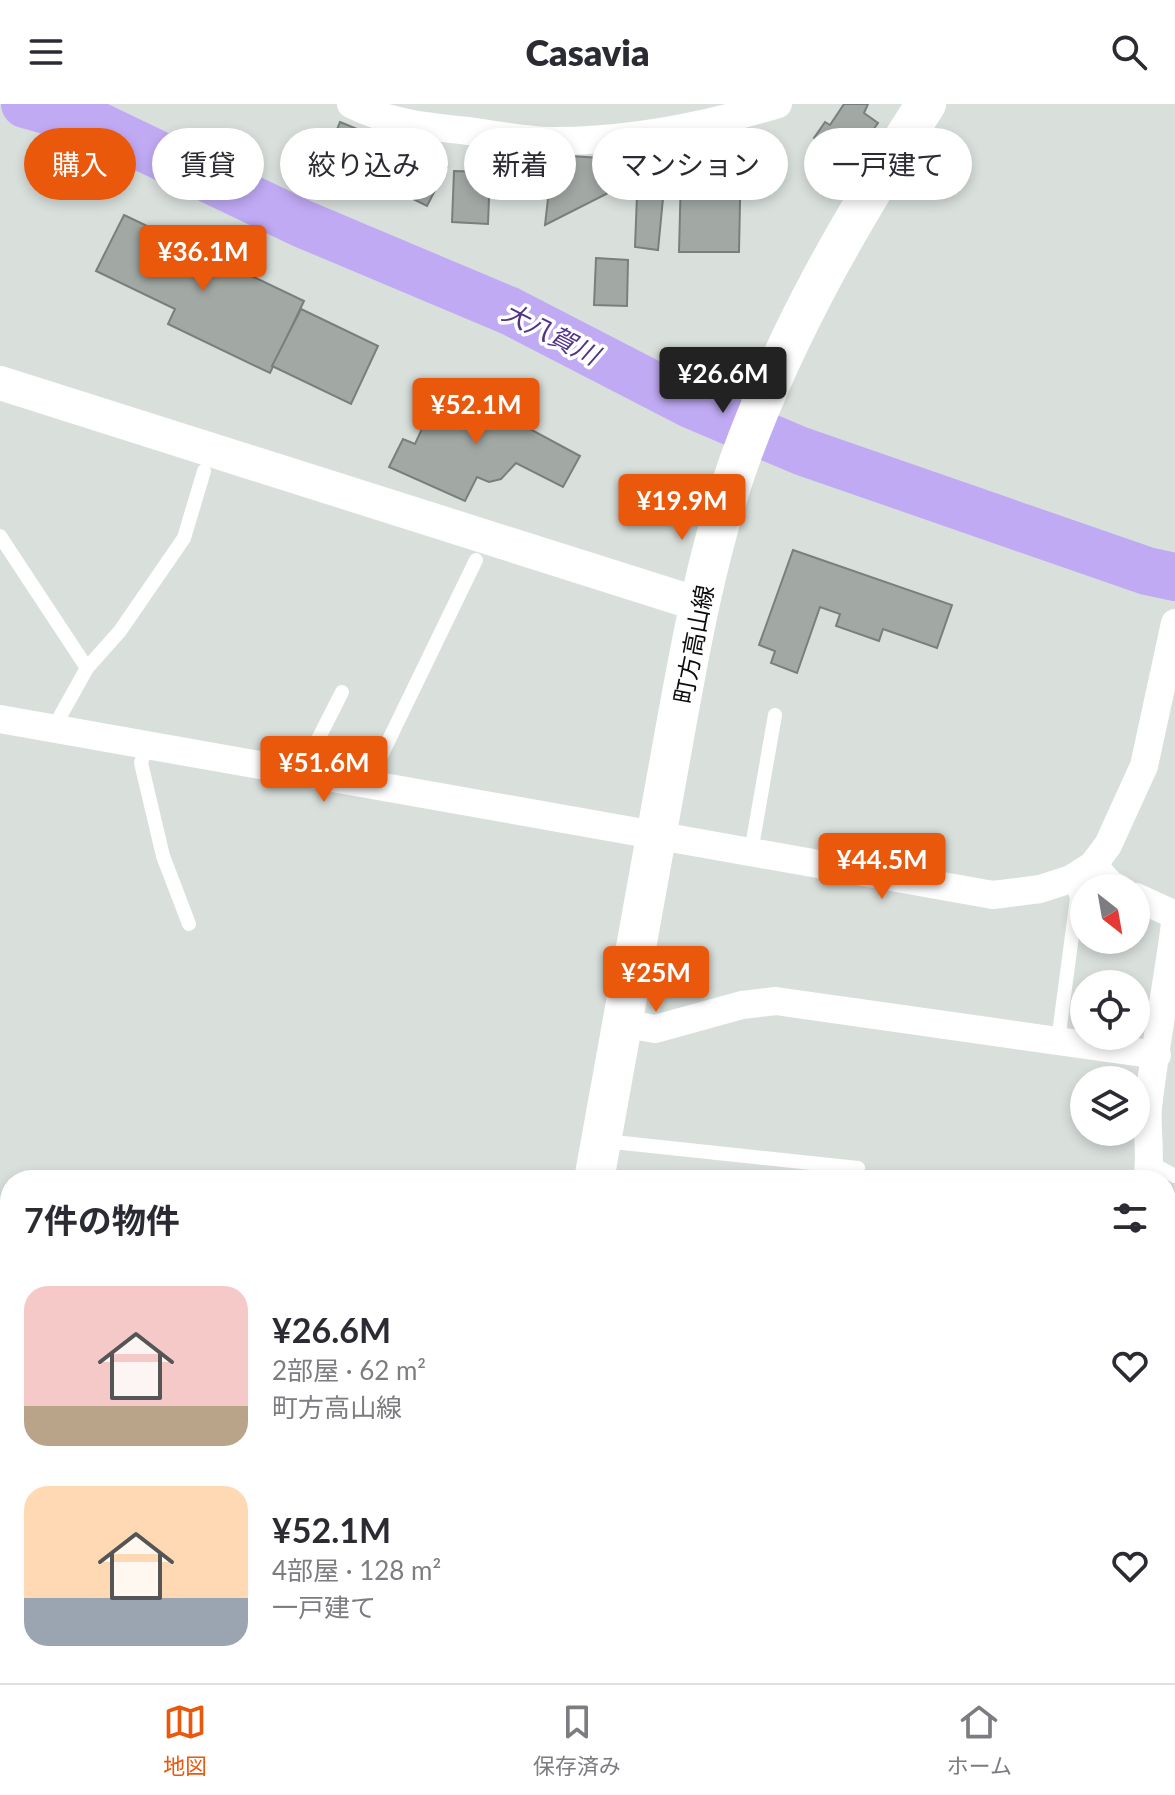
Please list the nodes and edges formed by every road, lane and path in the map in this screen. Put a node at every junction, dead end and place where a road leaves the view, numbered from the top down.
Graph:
1 (351, 104) edge
2 (778, 104) edge
3 (926, 104) edge
4 (0, 383) edge
5 (204, 471) dead end
6 (0, 536) edge
7 (476, 560) dead end
8 (698, 604) junction
9 (1174, 633) edge
10 (87, 668) junction
11 (342, 692) dead end
12 (775, 715) dead end
13 (0, 719) edge
14 (53, 729) junction
15 (146, 746) junction
16 (301, 773) junction
17 (367, 785) junction
18 (656, 837) junction
19 (751, 852) junction
20 (1082, 872) junction
21 (1086, 874) edge
22 (1150, 903) edge
23 (1175, 915) edge
24 (189, 924) dead end
25 (1175, 924) edge
26 (622, 1023) junction
27 (1058, 1041) junction
28 (1157, 1055) junction
29 (601, 1141) junction
30 (858, 1168) dead end
31 (596, 1170) edge
32 (1156, 1170) edge

1 - 2 street
3 - 8 main road, 町方高山線
4 - 8 street
5 - 10 lane
6 - 10 lane
7 - 17 lane
8 - 18 main road, 町方高山線
9 - 20 street
10 - 14 lane
11 - 16 lane
12 - 19 lane
13 - 14 street
14 - 15 street
15 - 16 street
15 - 24 lane
16 - 17 street
17 - 18 street
18 - 19 street
18 - 26 main road, 町方高山線
19 - 20 street
20 - 21 street
20 - 27 lane
22 - 23 street
25 - 28 street
26 - 27 street
26 - 29 main road, 町方高山線
27 - 28 street
28 - 32 street
29 - 30 lane
29 - 31 main road, 町方高山線

